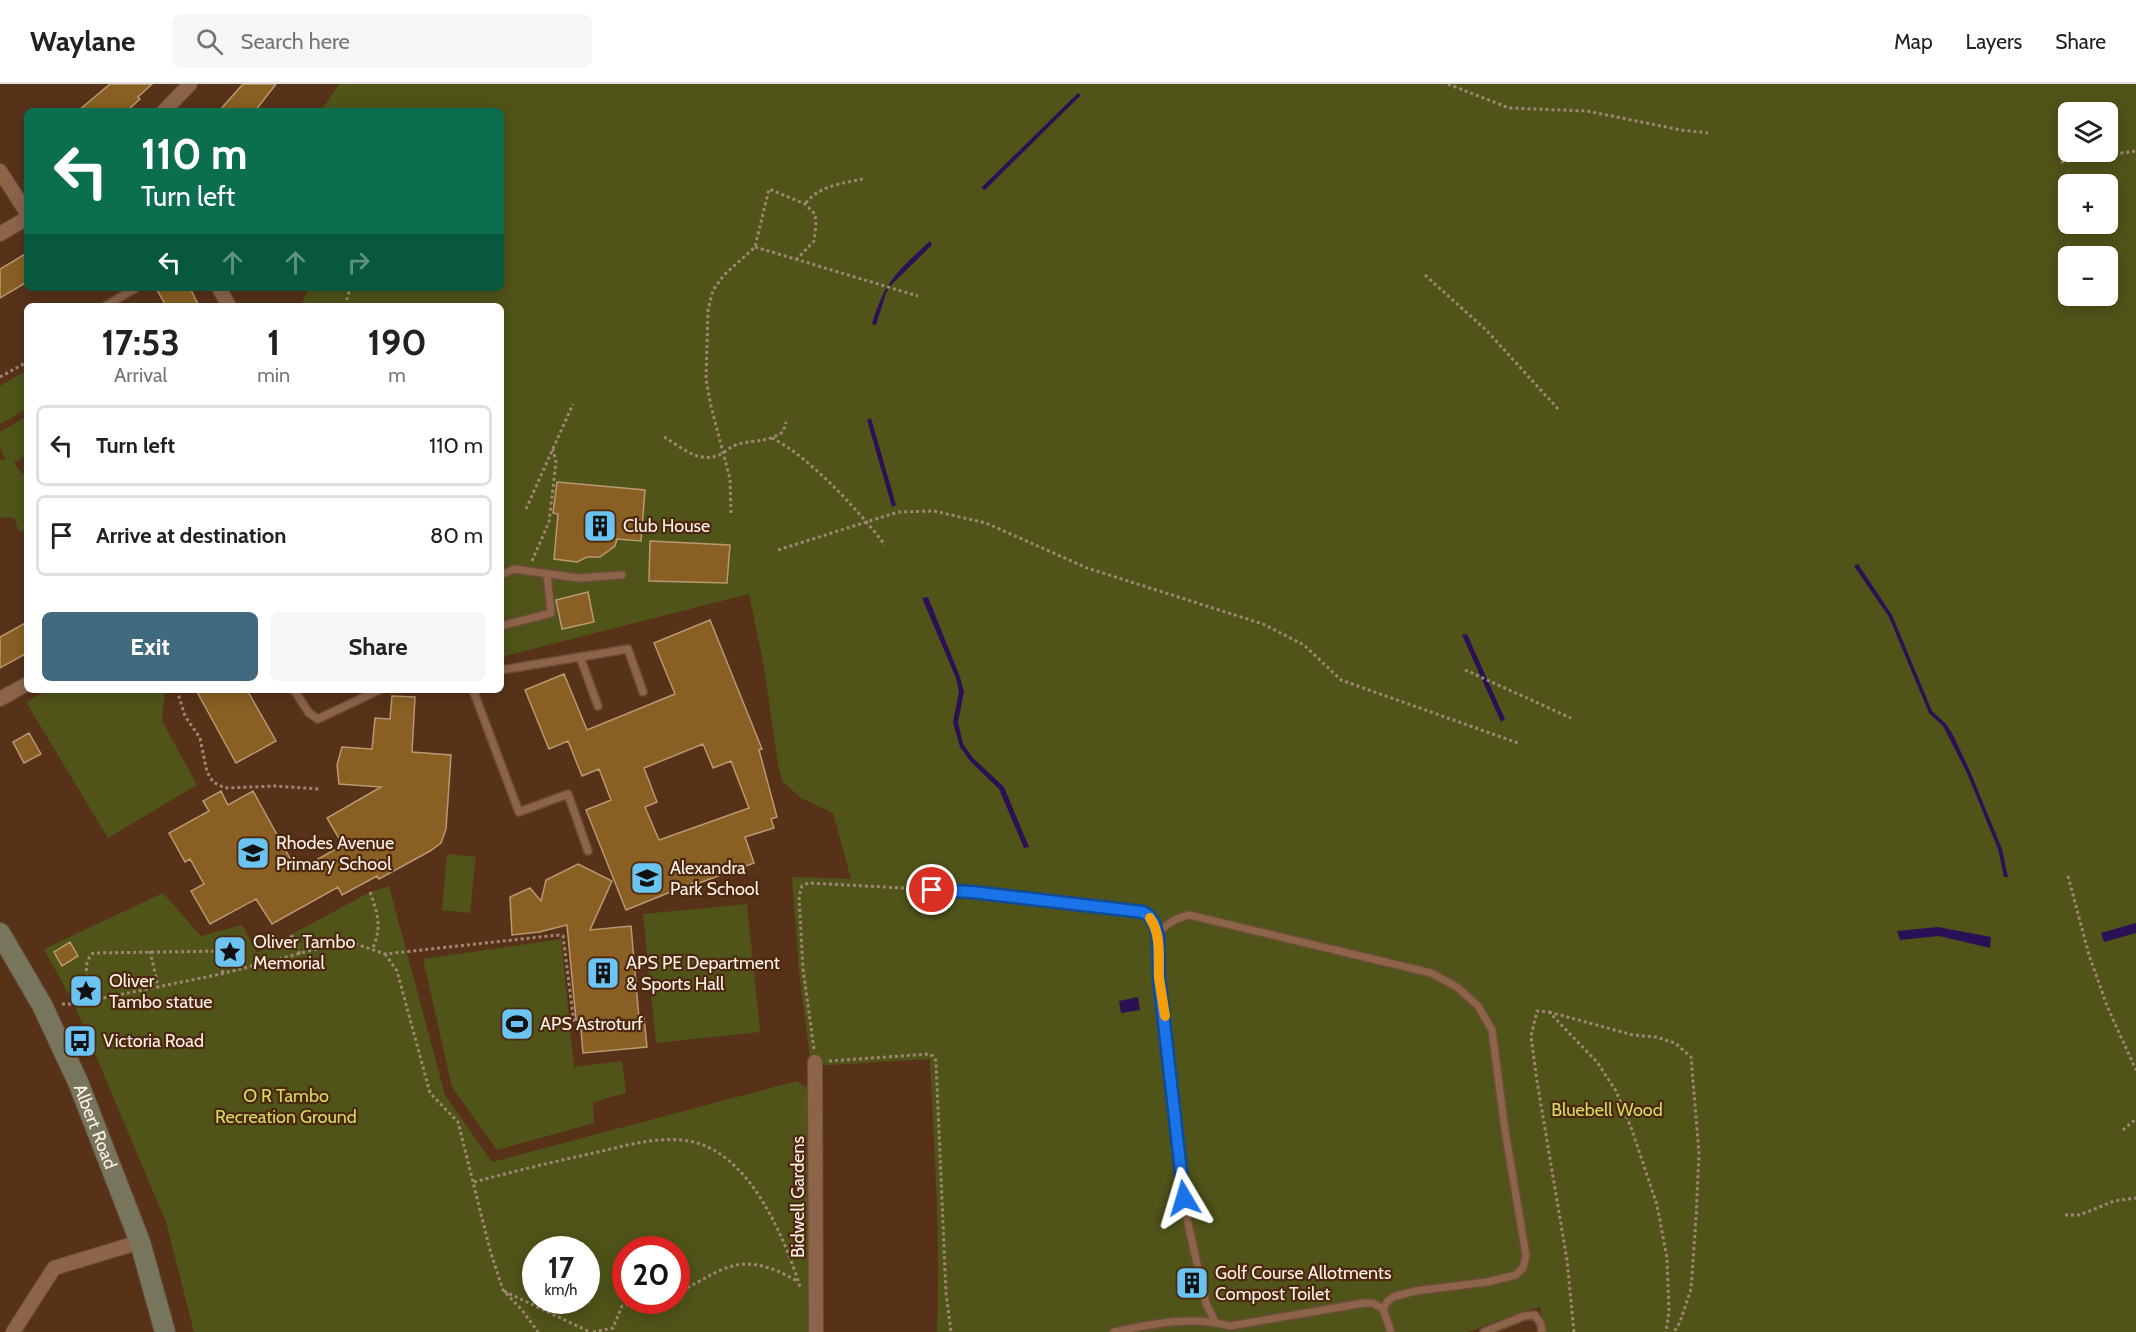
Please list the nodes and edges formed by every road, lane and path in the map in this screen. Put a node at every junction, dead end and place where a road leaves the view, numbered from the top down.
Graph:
1 (190, 84) edge
2 (1448, 84) edge
3 (167, 108) edge
4 (1708, 133) dead end
5 (2136, 151) edge
6 (2118, 154) edge
7 (0, 171) edge
8 (863, 179) dead end
9 (805, 204) junction
10 (24, 208) edge
11 (24, 220) edge
12 (0, 234) edge
13 (754, 247) junction
14 (797, 259) junction
15 (1425, 275) dead end
16 (131, 291) edge
17 (918, 296) dead end
18 (110, 303) edge
19 (24, 364) edge
20 (0, 377) edge
21 (573, 404) dead end
22 (1559, 410) dead end
23 (786, 422) dead end
24 (664, 437) dead end
25 (772, 438) junction
26 (553, 450) junction
27 (723, 453) junction
28 (526, 509) dead end
29 (732, 513) dead end
30 (867, 522) junction
31 (885, 545) dead end
32 (778, 550) dead end
33 (528, 572) junction
34 (504, 574) edge
35 (547, 574) junction
36 (622, 575) dead end
37 (504, 625) edge
38 (580, 657) junction
39 (504, 670) edge
40 (1465, 670) dead end
41 (24, 686) edge
42 (644, 692) dead end
43 (178, 693) edge
44 (296, 693) edge
45 (373, 693) edge
46 (474, 693) edge
47 (0, 699) edge
48 (598, 706) dead end
49 (1571, 718) dead end
50 (1518, 743) dead end
51 (320, 789) dead end
52 (588, 851) dead end
53 (2068, 876) dead end
54 (932, 890) joint
55 (370, 892) dead end
56 (0, 933) edge
57 (291, 934) dead end
58 (1158, 936) junction
59 (373, 948) junction
60 (418, 949) junction
61 (150, 951) junction
62 (396, 952) junction
63 (300, 954) junction
64 (385, 954) junction
65 (221, 974) junction
66 (158, 986) junction
67 (98, 999) junction
68 (42, 1005) junction
69 (1549, 1012) junction
70 (574, 1023) dead end
71 (815, 1062) junction
72 (2136, 1070) edge
73 (2136, 1119) edge
74 (2123, 1130) dead end
75 (474, 1182) junction
76 (2136, 1198) edge
77 (2065, 1215) dead end
78 (140, 1242) junction
79 (798, 1281) junction
80 (800, 1287) dead end
81 (690, 1288) edge
82 (503, 1290) junction
83 (1393, 1297) junction
84 (1364, 1303) junction
85 (1383, 1309) junction
86 (619, 1314) edge
87 (1215, 1322) junction
88 (13, 1332) edge
89 (165, 1332) edge
90 (538, 1332) edge
91 (592, 1332) edge
92 (816, 1332) edge
93 (951, 1332) edge
94 (1114, 1332) edge
95 (1390, 1332) edge
96 (1484, 1332) edge
97 (1542, 1332) edge
98 (1574, 1332) edge
99 (1666, 1332) edge
100 (1674, 1332) edge

1 - 3 street
2 - 4 path
5 - 6 path
7 - 10 street
8 - 9 path
9 - 13 path
9 - 14 path
11 - 12 street
13 - 14 path
13 - 27 path
14 - 17 path
15 - 22 path
16 - 18 lane
19 - 20 path
21 - 26 path
23 - 25 path
24 - 27 path
25 - 27 path
25 - 30 path
26 - 28 path
26 - 33 path
27 - 29 path
30 - 31 path
30 - 32 path
30 - 50 path
33 - 34 lane
33 - 35 lane
35 - 36 lane
35 - 37 lane
38 - 39 lane
38 - 42 lane
38 - 48 lane
40 - 49 path
41 - 47 street
43 - 51 path
44 - 45 lane
46 - 52 lane
53 - 72 path
54 - 58 lane
54 - 71 path
55 - 59 path
56 - 68 main road, Albert Road
57 - 63 path
58 - 83 lane
58 - 87 lane
59 - 63 path
59 - 64 path
60 - 62 path
60 - 62 path
60 - 70 path
61 - 65 path
61 - 66 path
61 - 67 path
62 - 64 path
63 - 65 path
64 - 75 path
65 - 66 path
66 - 67 path
67 - 68 path
68 - 78 main road, Albert Road
69 - 98 path
69 - 99 path
69 - 100 path
71 - 92 street, Bidwell Gardens
71 - 93 path
73 - 74 path
75 - 79 path
75 - 82 path
76 - 77 path
78 - 88 street
78 - 89 main road, Albert Road
79 - 80 path
79 - 81 path
82 - 90 path
82 - 91 path
83 - 84 lane
83 - 85 lane
84 - 85 lane
84 - 87 lane
85 - 95 lane
86 - 91 path
87 - 94 lane
96 - 97 lane

